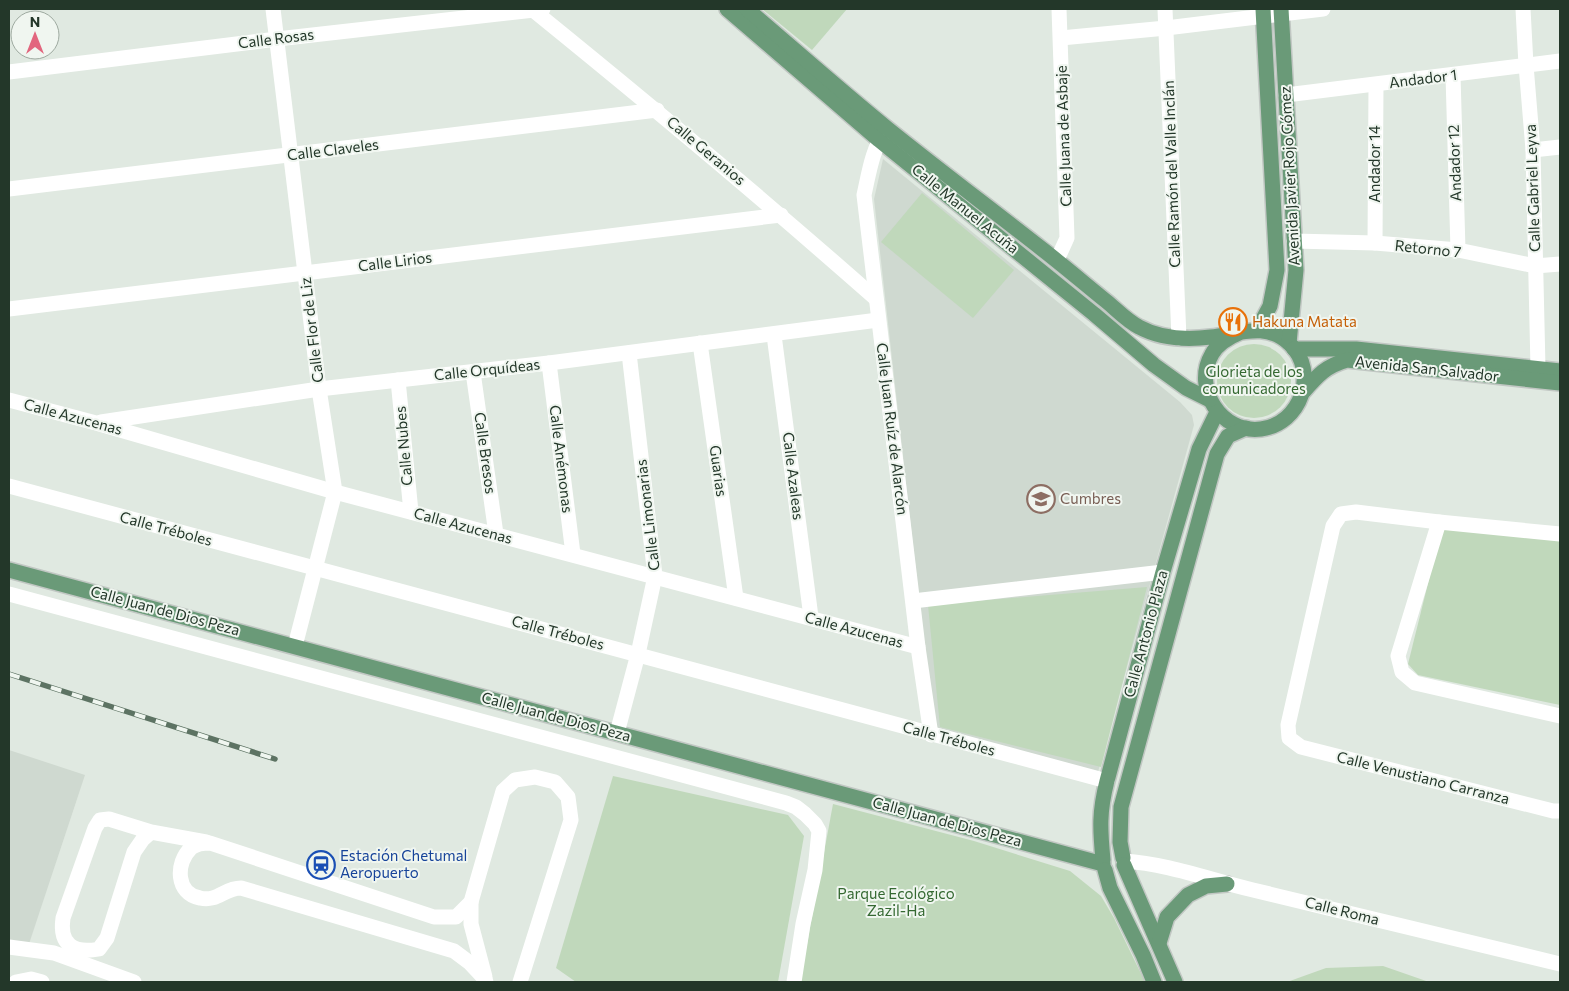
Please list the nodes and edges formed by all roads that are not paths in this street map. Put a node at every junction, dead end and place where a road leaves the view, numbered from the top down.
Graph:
1 (273, 9) edge
2 (727, 9) edge
3 (747, 9) edge
4 (1059, 9) edge
5 (1165, 9) edge
6 (1323, 9) edge
7 (1523, 9) edge
8 (538, 10) edge
9 (1281, 11) edge
10 (1263, 13) edge
11 (1166, 28) junction
12 (1061, 38) junction
13 (278, 39) junction
14 (1560, 61) edge
15 (1526, 65) junction
16 (9, 72) edge
17 (1452, 75) junction
18 (1376, 85) junction
19 (1286, 95) junction
20 (657, 110) junction
21 (883, 134) junction
22 (1560, 147) edge
23 (1533, 150) junction
24 (290, 156) junction
25 (9, 189) edge
26 (781, 215) junction
27 (1294, 241) junction
28 (1374, 244) junction
29 (1458, 250) junction
30 (1057, 260) junction
31 (1560, 264) edge
32 (1535, 266) junction
33 (1277, 270) junction
34 (1296, 270) junction
35 (306, 272) junction
36 (875, 298) junction
37 (9, 309) edge
38 (878, 320) junction
39 (1256, 330) junction
40 (1240, 332) junction
41 (774, 335) junction
42 (1179, 338) junction
43 (700, 344) junction
44 (1291, 346) junction
45 (629, 353) junction
46 (549, 363) junction
47 (1538, 368) junction
48 (1560, 371) edge
49 (473, 372) junction
50 (398, 380) junction
51 (1560, 383) edge
52 (319, 390) junction
53 (1304, 391) junction
54 (9, 400) edge
55 (1214, 406) junction
56 (96, 422) junction
57 (1246, 428) junction
58 (9, 486) edge
59 (335, 492) junction
60 (411, 512) junction
61 (1439, 522) junction
62 (496, 534) junction
63 (1560, 534) edge
64 (573, 554) junction
65 (315, 568) junction
66 (9, 570) edge
67 (1163, 572) junction
68 (655, 576) junction
69 (9, 594) edge
70 (736, 598) junction
71 (913, 601) junction
72 (811, 617) junction
73 (295, 646) junction
74 (918, 647) junction
75 (638, 654) junction
76 (1560, 716) edge
77 (617, 733) junction
78 (931, 735) junction
79 (1106, 781) junction
80 (1560, 811) edge
81 (151, 832) junction
82 (210, 843) junction
83 (1124, 861) junction
84 (1104, 865) junction
85 (1227, 884) junction
86 (471, 902) junction
87 (1159, 943) junction
88 (9, 947) edge
89 (1560, 964) edge
90 (486, 981) edge
91 (16, 982) edge
92 (42, 982) edge
93 (134, 982) edge
94 (520, 982) edge
95 (794, 982) edge
96 (1154, 982) edge
97 (1175, 982) edge

1 - 13 street, Calle Flor de Liz
2 - 21 main road, Calle Manuel Acuña
3 - 21 main road, Calle Manuel Acuña
4 - 12 street, Calle Juana de Asbaje
5 - 11 street, Calle Ramón del Valle Inclán
6 - 9 street
7 - 15 street, Calle Gabriel Leyva
8 - 13 street, Calle Rosas
8 - 20 street, Calle Geranios
9 - 10 street
9 - 19 main road, Avenida Javier Rojo Gómez
10 - 11 street
10 - 33 main road, Avenida Javier Rojo Gómez
11 - 12 street
11 - 42 street, Calle Ramón del Valle Inclán
12 - 30 street, Calle Juana de Asbaje
13 - 16 street, Calle Rosas
13 - 24 street, Calle Flor de Liz
14 - 15 street, Andador 1
15 - 17 street, Andador 1
15 - 23 street, Calle Gabriel Leyva
17 - 18 street, Andador 1
17 - 29 street, Andador 12
18 - 19 street, Andador 1
18 - 28 street, Andador 14
19 - 27 main road, Avenida Javier Rojo Gómez
20 - 24 street, Calle Claveles
20 - 26 street, Calle Geranios
21 - 30 main road, Calle Manuel Acuña
21 - 36 street, Calle Juan Ruíz de Alarcón
21 - 55 main road, Calle Manuel Acuña
22 - 23 street
23 - 32 street, Calle Gabriel Leyva
24 - 25 street, Calle Claveles
24 - 35 street, Calle Flor de Liz
26 - 35 street, Calle Lirios
26 - 36 street, Calle Geranios
27 - 28 street, Retorno 7
27 - 34 main road, Avenida Javier Rojo Gómez
28 - 29 street, Retorno 7
29 - 32 street, Retorno 7
30 - 42 main road, Calle Manuel Acuña
31 - 32 street, Retorno 7
32 - 47 street, Calle Gabriel Leyva
33 - 34 main road
33 - 39 main road, Avenida Javier Rojo Gómez
34 - 44 main road, Avenida Javier Rojo Gómez
35 - 37 street, Calle Lirios
35 - 52 street, Calle Flor de Liz
36 - 38 street, Calle Juan Ruíz de Alarcón
38 - 41 street, Calle Orquídeas
38 - 71 street, Calle Juan Ruíz de Alarcón
39 - 40 main road
39 - 44 main road
40 - 42 main road, Calle Manuel Acuña
40 - 55 main road
41 - 43 street, Calle Orquídeas
41 - 72 street, Calle Azaleas
43 - 45 street, Calle Orquídeas
43 - 70 street, Guarias
44 - 47 main road, Avenida San Salvador
44 - 53 main road
45 - 46 street, Calle Orquídeas
45 - 68 street, Calle Limonarias
46 - 49 street, Calle Orquídeas
46 - 64 street, Calle Anémonas
47 - 48 main road, Avenida San Salvador
49 - 50 street, Calle Orquídeas
49 - 62 street, Calle Bresos
50 - 52 street, Calle Orquídeas
50 - 60 street, Calle Nubes
51 - 53 main road, Avenida San Salvador
52 - 56 street, Calle Orquídeas
52 - 59 street, Calle Flor de Liz
53 - 57 main road
54 - 56 street, Calle Azucenas
55 - 57 main road
55 - 67 main road, Calle Antonio Plaza
56 - 59 street, Calle Azucenas
57 - 83 main road, Calle Antonio Plaza
58 - 65 street, Calle Tréboles
59 - 60 street, Calle Azucenas
59 - 65 street, Calle Flor de Liz
60 - 62 street, Calle Azucenas
61 - 63 street
61 - 76 street
61 - 80 street, Calle Venustiano Carranza
62 - 64 street, Calle Azucenas
64 - 68 street, Calle Azucenas
65 - 73 street, Calle Flor de Liz
65 - 75 street, Calle Tréboles
66 - 73 main road, Calle Juan de Dios Peza
67 - 71 street
67 - 79 main road, Calle Antonio Plaza
68 - 70 street, Calle Azucenas
68 - 75 street, Calle Limonarias
69 - 95 street
70 - 72 street, Calle Azucenas
71 - 74 street, Calle Juan Ruíz de Alarcón
72 - 74 street, Calle Azucenas
73 - 77 main road, Calle Juan de Dios Peza
74 - 78 street, Calle Juan Ruíz de Alarcón
75 - 77 street, Calle Limonarias
75 - 78 street, Calle Tréboles
77 - 84 main road, Calle Juan de Dios Peza
78 - 79 street, Calle Tréboles
79 - 84 main road, Calle Antonio Plaza
81 - 81 street
81 - 82 street
82 - 86 street
82 - 90 street
83 - 84 main road
83 - 85 street, Calle Roma
83 - 87 main road, Calle Antonio Plaza
84 - 96 main road, Calle Antonio Plaza
85 - 87 main road
85 - 89 street, Calle Roma
86 - 90 street
86 - 94 street
87 - 97 main road, Calle Antonio Plaza
88 - 93 street
91 - 92 street

